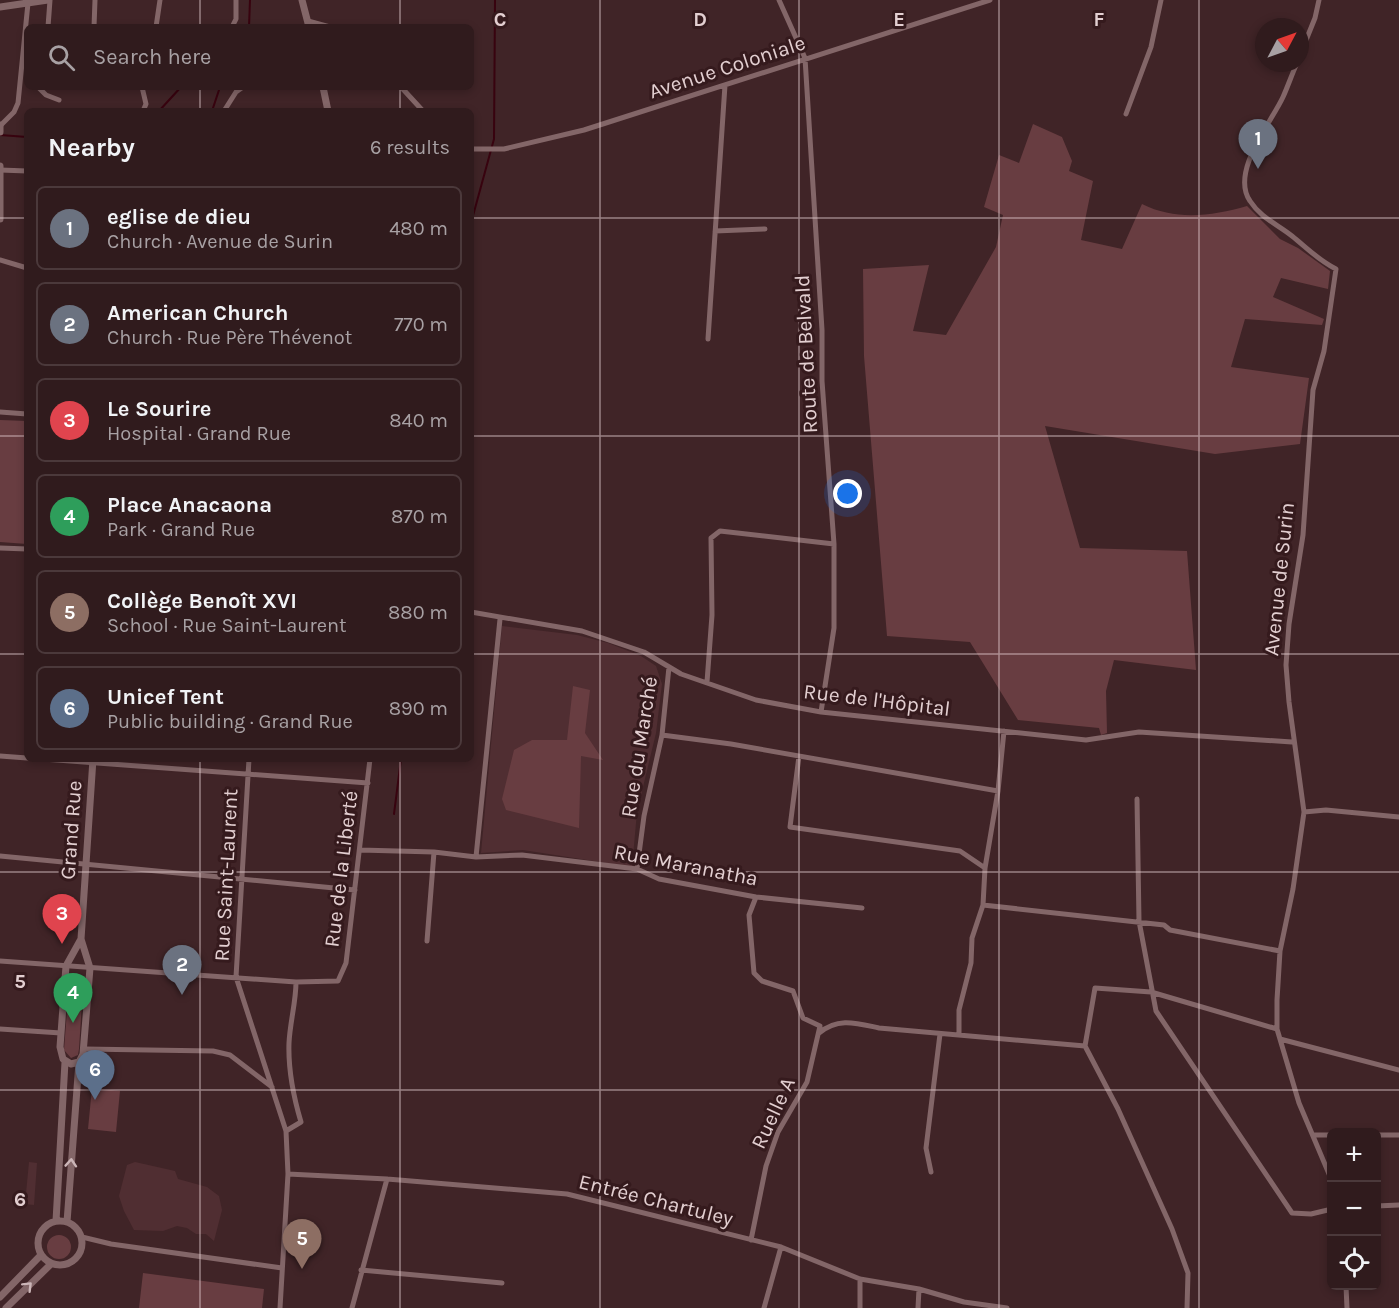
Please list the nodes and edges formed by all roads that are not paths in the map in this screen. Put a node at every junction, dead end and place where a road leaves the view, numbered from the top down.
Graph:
1 (49, 0) edge
2 (95, 0) edge
3 (160, 0) edge
4 (236, 0) edge
5 (302, 0) edge
6 (779, 0) edge
7 (990, 0) edge
8 (1161, 0) edge
9 (1319, 0) edge
10 (28, 3) junction
11 (0, 7) edge
12 (26, 24) edge
13 (48, 24) edge
14 (94, 24) edge
15 (156, 24) edge
16 (234, 24) edge
17 (308, 24) edge
18 (1309, 34) edge
19 (24, 43) edge
20 (805, 58) junction
21 (1293, 72) edge
22 (724, 85) junction
23 (42, 90) edge
24 (143, 90) edge
25 (239, 90) edge
26 (324, 90) edge
27 (404, 90) edge
28 (59, 100) dead end
29 (144, 108) edge
30 (226, 108) edge
31 (327, 108) edge
32 (420, 108) edge
33 (1126, 114) dead end
34 (0, 125) edge
35 (0, 132) edge
36 (474, 149) edge
37 (1, 168) edge
38 (24, 171) edge
39 (0, 219) edge
40 (765, 230) dead end
41 (715, 231) junction
42 (0, 260) edge
43 (24, 267) edge
44 (708, 339) dead end
45 (0, 412) edge
46 (24, 414) edge
47 (834, 544) junction
48 (0, 548) edge
49 (24, 549) edge
50 (474, 613) edge
51 (500, 619) junction
52 (669, 667) junction
53 (707, 682) junction
54 (821, 712) junction
55 (1004, 731) junction
56 (662, 735) junction
57 (1292, 742) junction
58 (0, 756) edge
59 (799, 756) junction
60 (24, 758) edge
61 (93, 762) edge
62 (106, 762) edge
63 (249, 762) edge
64 (370, 762) edge
65 (248, 773) junction
66 (368, 783) junction
67 (998, 791) junction
68 (1137, 799) dead end
69 (1304, 812) junction
70 (1399, 817) edge
71 (360, 850) junction
72 (434, 852) junction
73 (0, 856) edge
74 (476, 857) junction
75 (85, 863) junction
76 (985, 868) junction
77 (637, 869) junction
78 (243, 879) junction
79 (355, 890) junction
80 (756, 897) junction
81 (983, 905) junction
82 (862, 908) dead end
83 (1139, 921) junction
84 (81, 939) junction
85 (427, 941) dead end
86 (1280, 951) junction
87 (0, 961) edge
88 (66, 966) junction
89 (90, 968) junction
90 (236, 976) junction
91 (296, 981) junction
92 (1151, 992) junction
93 (0, 1029) edge
94 (1277, 1029) junction
95 (61, 1033) junction
96 (819, 1034) junction
97 (940, 1034) junction
98 (959, 1034) junction
99 (1280, 1039) junction
100 (1085, 1046) junction
101 (84, 1049) junction
102 (65, 1062) junction
103 (79, 1062) junction
104 (1399, 1070) edge
105 (272, 1088) junction
106 (286, 1131) junction
107 (1312, 1136) junction
108 (1327, 1136) edge
109 (1381, 1136) edge
110 (1399, 1136) edge
111 (1327, 1170) edge
112 (931, 1172) dead end
113 (288, 1174) junction
114 (387, 1179) junction
115 (1399, 1205) edge
116 (1381, 1206) edge
117 (1327, 1210) edge
118 (56, 1221) junction
119 (67, 1222) junction
120 (82, 1237) junction
121 (751, 1240) junction
122 (781, 1247) junction
123 (41, 1255) junction
124 (51, 1264) junction
125 (282, 1268) junction
126 (361, 1270) junction
127 (860, 1279) junction
128 (502, 1283) dead end
129 (919, 1289) junction
130 (1346, 1290) edge
131 (0, 1297) edge
132 (6, 1308) edge
133 (280, 1308) edge
134 (352, 1308) edge
135 (764, 1308) edge
136 (860, 1308) edge
137 (918, 1308) edge
138 (1006, 1308) edge
139 (1187, 1308) edge
140 (1347, 1308) edge

1 - 10 street
1 - 13 street
2 - 14 street
3 - 15 street
4 - 16 street
5 - 17 street
6 - 20 street, Route de Belvald
7 - 20 street, Avenue Coloniale
8 - 33 street
9 - 18 street
10 - 11 street
10 - 12 street
19 - 34 street
20 - 22 street, Avenue Coloniale
20 - 47 street, Route de Belvald
21 - 57 street, Avenue de Surin
22 - 36 street, Avenue Coloniale
22 - 41 street
23 - 28 street
24 - 29 street
25 - 30 street
26 - 31 street
27 - 32 street
34 - 35 street
37 - 38 street
37 - 39 street
40 - 41 street
41 - 44 street
42 - 43 street
45 - 46 street
47 - 53 street
47 - 54 street, Route de Belvald
48 - 49 street
50 - 51 street, Rue de l'Hôpital
51 - 52 street, Rue de l'Hôpital
51 - 74 street
52 - 53 street, Rue de l'Hôpital
52 - 56 street, Rue du Marché
53 - 54 street, Rue de l'Hôpital
54 - 55 street, Rue de l'Hôpital
55 - 57 street, Rue de l'Hôpital
55 - 67 street
56 - 59 street
56 - 77 street, Rue du Marché
57 - 69 street, Avenue de Surin
58 - 60 street
59 - 67 street
59 - 76 street
61 - 75 street, Grand Rue
62 - 65 street
63 - 65 street, Rue Saint-Laurent
64 - 66 street, Rue de la Liberté
65 - 66 street
65 - 78 street, Rue Saint-Laurent
66 - 71 street, Rue de la Liberté
67 - 76 street
68 - 83 street
69 - 70 street
69 - 86 street, Avenue de Surin
71 - 72 street, Rue Maranatha
71 - 79 street, Rue de la Liberté
72 - 74 street, Rue Maranatha
72 - 85 street
73 - 75 street
74 - 77 street, Rue Maranatha
75 - 78 street
75 - 84 street, Grand Rue
76 - 81 street
77 - 80 street, Rue Maranatha
78 - 79 street
78 - 90 street, Rue Saint-Laurent
79 - 91 street, Rue de la Liberté
80 - 82 street, Rue Maranatha
80 - 96 street
81 - 83 street
81 - 98 street
83 - 86 street
83 - 92 street
84 - 88 street, Grand Rue
84 - 89 street, Grand Rue
86 - 94 street, Avenue de Surin
87 - 88 street
88 - 89 street
88 - 95 street, Grand Rue
89 - 90 street
89 - 101 street, Grand Rue
90 - 91 street
90 - 105 street, Rue Saint-Laurent
91 - 106 street
92 - 94 street
92 - 100 street
92 - 117 street
93 - 95 street
94 - 99 street, Avenue de Surin
95 - 102 street, Grand Rue
96 - 97 street
96 - 121 street, Ruelle A
97 - 98 street
97 - 112 street
98 - 100 street
99 - 104 street
99 - 107 street, Avenue de Surin
100 - 139 street
101 - 103 street, Grand Rue
101 - 105 street
102 - 103 street
102 - 118 street, Grand Rue
119 -> 103 street, Grand Rue
105 - 106 street, Rue Saint-Laurent
106 - 113 street, Rue Saint-Laurent
107 - 108 street
107 - 111 street, Avenue de Surin
109 - 110 street
113 - 114 street, Entrée Chartuley
113 - 125 street, Rue Saint-Laurent
114 - 121 street, Entrée Chartuley
114 - 126 street
115 - 116 street
118 - 119 street
118 - 123 street
119 - 120 street
120 - 124 street
120 - 125 street
121 - 122 street, Entrée Chartuley
122 - 127 street, Entrée Chartuley
122 - 135 street
123 - 124 street
123 - 131 street
132 -> 124 street
125 - 133 street, Rue Saint-Laurent
126 - 128 street
126 - 134 street
127 - 129 street, Entrée Chartuley
127 - 136 street
129 - 137 street
129 - 138 street, Entrée Chartuley
130 - 140 street

